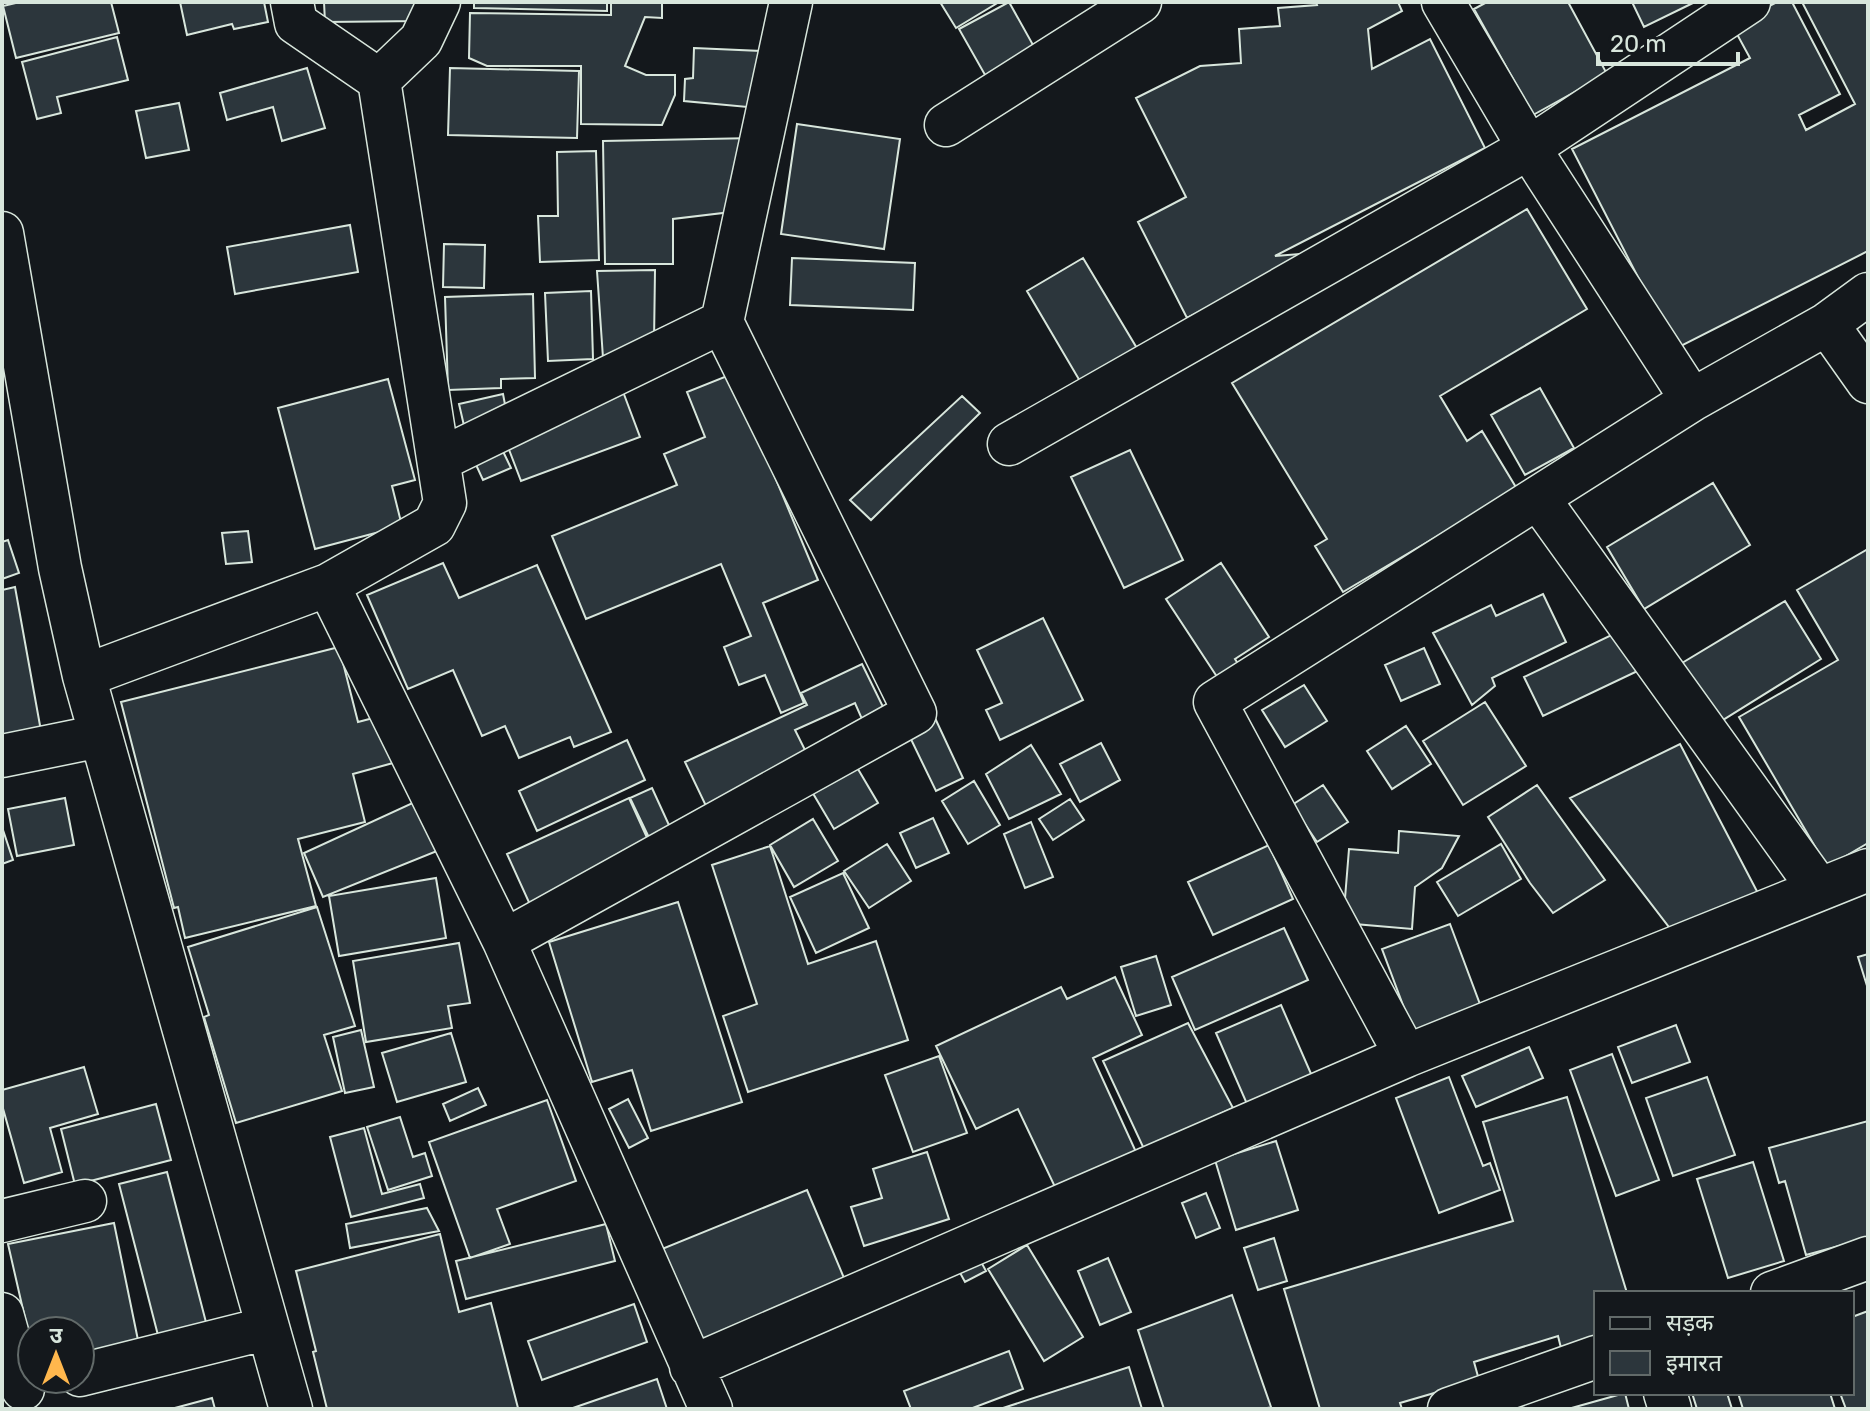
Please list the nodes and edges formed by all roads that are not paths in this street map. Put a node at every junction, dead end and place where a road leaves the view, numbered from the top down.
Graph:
1 (292, 2) edge
2 (439, 2) edge
3 (791, 2) edge
4 (1140, 2) edge
5 (1443, 2) edge
6 (1749, 2) edge
7 (379, 80) junction
8 (946, 125) dead end
9 (1529, 148) junction
10 (2, 233) edge
11 (1868, 294) edge
12 (722, 322) junction
13 (1827, 324) junction
14 (1868, 382) edge
15 (1692, 400) junction
16 (1009, 444) dead end
17 (439, 460) junction
18 (1538, 498) junction
19 (328, 585) junction
20 (84, 676) junction
21 (100, 736) junction
22 (2, 756) edge
23 (1868, 870) edge
24 (1819, 889) junction
25 (504, 941) junction
26 (1406, 1056) junction
27 (85, 1201) dead end
28 (2, 1221) edge
29 (1868, 1258) edge
30 (1777, 1291) edge
31 (2, 1314) edge
32 (268, 1328) junction
33 (1594, 1358) edge
34 (691, 1367) junction
35 (96, 1371) edge
36 (12, 1392) edge
37 (291, 1409) edge
38 (711, 1409) edge
39 (1449, 1409) edge

1 - 7 street
2 - 7 street
3 - 12 street
4 - 8 street
5 - 9 street
6 - 9 street
7 - 17 street
9 - 15 street
9 - 16 street
10 - 20 street
11 - 13 street
12 - 17 street
12 - 25 street
13 - 14 street
13 - 15 street
15 - 18 street
17 - 19 street
18 - 24 street
18 - 26 street
19 - 20 street
19 - 25 street
20 - 21 street
21 - 22 street
21 - 32 street
23 - 24 street
24 - 26 street
25 - 34 street
26 - 34 street
27 - 28 street
29 - 30 street
31 - 36 street
32 - 35 street
32 - 37 street
33 - 39 street
34 - 38 street

